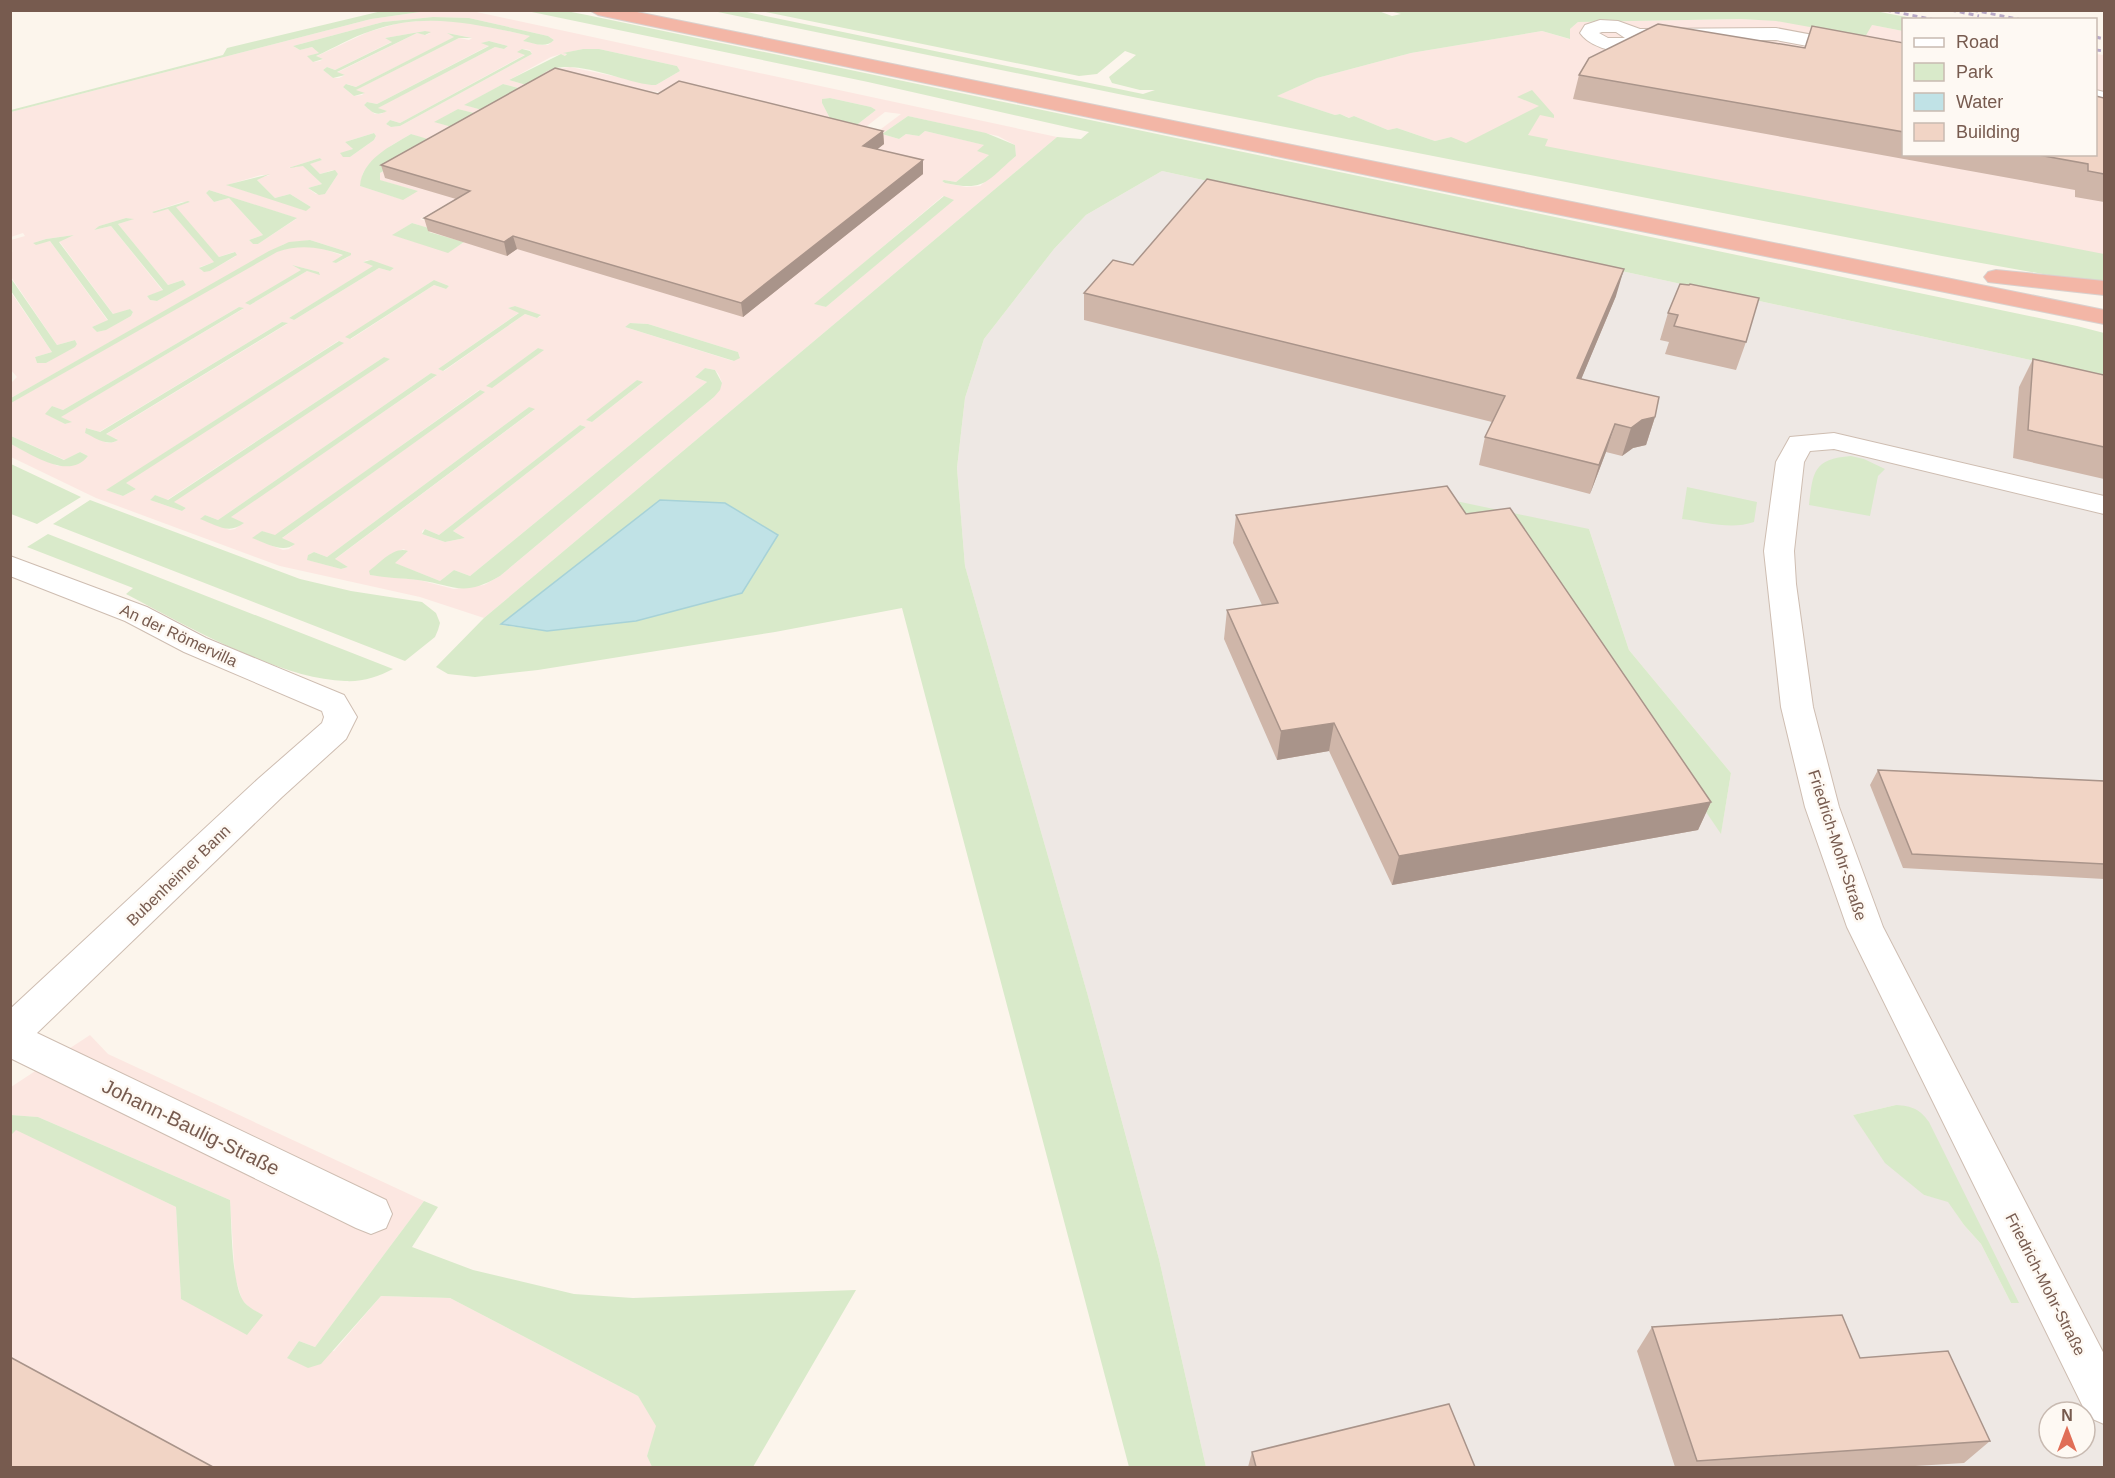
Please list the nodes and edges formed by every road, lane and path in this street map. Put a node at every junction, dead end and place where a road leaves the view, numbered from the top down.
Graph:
1 (598, 10) edge
2 (668, 10) edge
3 (1601, 18) edge
4 (1902, 58) edge
5 (1861, 269) junction
6 (1984, 276) junction
7 (2104, 288) edge
8 (2104, 299) edge
9 (2104, 317) edge
10 (2104, 328) edge
11 (2104, 505) edge
12 (10, 565) edge
13 (341, 714) joint
14 (10, 1034) edge
15 (10, 1040) edge
16 (371, 1214) dead end
17 (2104, 1401) edge

1 - 5 highway
2 - 6 highway
3 - 4 street
5 - 9 highway
5 - 10 highway
6 - 7 highway
6 - 8 highway
11 - 17 street, Friedrich-Mohr-Straße
12 - 13 street, An der Römervilla
13 - 14 street, Bubenheimer Bann
15 - 16 street, Johann-Baulig-Straße

